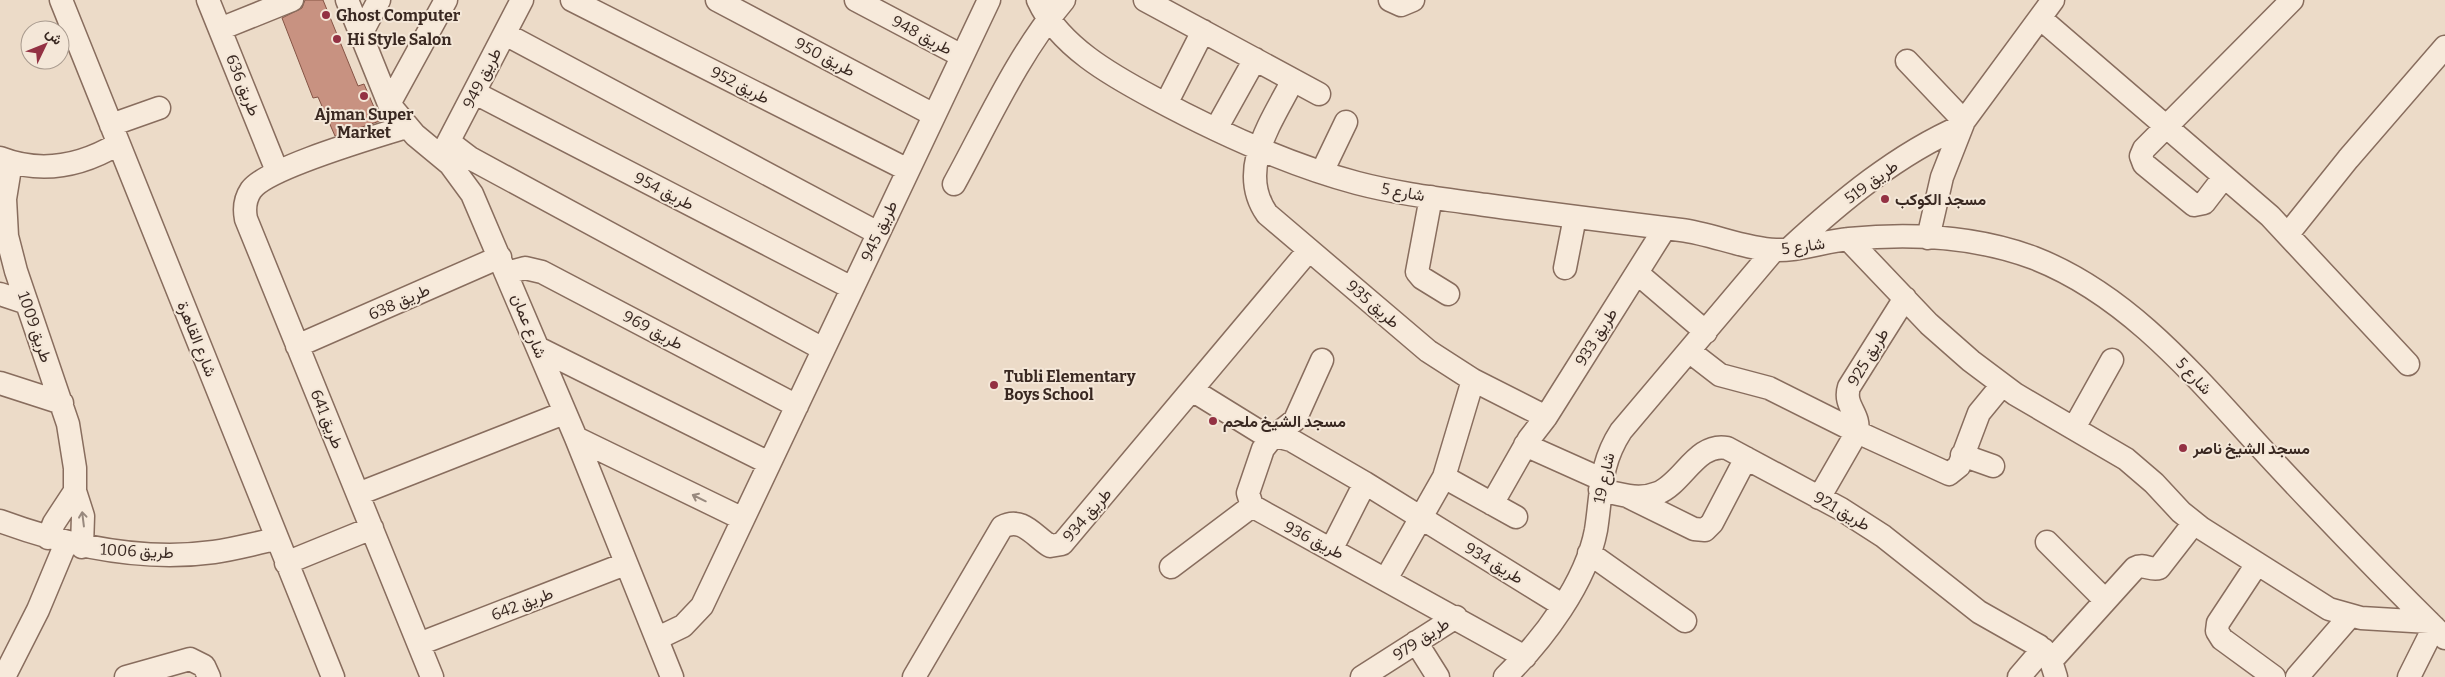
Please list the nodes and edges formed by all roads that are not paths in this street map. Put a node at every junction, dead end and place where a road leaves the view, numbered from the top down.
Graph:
1 (61, 0) edge
2 (208, 0) edge
3 (292, 0) edge
4 (347, 0) edge
5 (379, 0) edge
6 (446, 0) edge
7 (522, 0) edge
8 (572, 0) edge
9 (716, 0) edge
10 (856, 0) edge
11 (988, 0) edge
12 (1064, 0) edge
13 (1145, 0) edge
14 (1390, 0) edge
15 (1413, 0) edge
16 (2053, 0) edge
17 (2292, 0) edge
18 (1043, 10) edge
19 (2040, 18) junction
20 (220, 29) junction
21 (1203, 31) junction
22 (505, 34) junction
23 (360, 36) junction
24 (2445, 46) edge
25 (962, 56) junction
26 (1254, 59) junction
27 (1907, 61) dead end
28 (1293, 80) junction
29 (476, 93) junction
30 (1318, 94) dead end
31 (389, 104) junction
32 (1166, 104) junction
33 (159, 108) dead end
34 (934, 115) junction
35 (1346, 122) dead end
36 (1963, 123) junction
37 (406, 126) junction
38 (2166, 128) junction
39 (1216, 129) junction
40 (115, 135) junction
41 (445, 149) junction
42 (1258, 149) junction
43 (6, 160) edge
44 (908, 170) junction
45 (277, 171) junction
46 (1322, 172) junction
47 (2224, 177) junction
48 (954, 184) dead end
49 (1431, 197) junction
50 (1575, 217) junction
51 (1665, 228) junction
52 (878, 233) junction
53 (2288, 234) junction
54 (1928, 238) junction
55 (1848, 239) junction
56 (1309, 250) junction
57 (1781, 250) junction
58 (504, 265) junction
59 (1565, 268) dead end
60 (1637, 273) junction
61 (852, 288) junction
62 (0, 294) edge
63 (1448, 294) dead end
64 (1905, 298) junction
65 (27, 303) junction
66 (1706, 332) junction
67 (297, 346) junction
68 (538, 348) junction
69 (823, 349) junction
70 (1689, 351) junction
71 (1322, 360) dead end
72 (2112, 360) dead end
73 (2408, 364) dead end
74 (1473, 380) junction
75 (0, 382) edge
76 (2002, 385) junction
77 (1192, 390) junction
78 (62, 403) junction
79 (796, 406) junction
80 (564, 413) junction
81 (1546, 417) junction
82 (2074, 428) junction
83 (1857, 432) junction
84 (1275, 436) junction
85 (576, 438) junction
86 (1526, 445) junction
87 (1962, 455) junction
88 (1746, 458) junction
89 (769, 463) junction
90 (1993, 466) dead end
91 (1444, 477) junction
92 (1366, 483) junction
93 (1601, 485) junction
94 (75, 491) junction
95 (358, 494) junction
96 (1627, 496) junction
97 (1819, 498) junction
98 (1492, 504) junction
99 (1252, 506) junction
100 (1516, 518) dead end
101 (743, 519) junction
102 (1421, 519) junction
103 (0, 522) edge
104 (2194, 523) junction
105 (372, 528) junction
106 (277, 539) junction
107 (2047, 542) dead end
108 (66, 543) junction
109 (1332, 548) junction
110 (1589, 553) junction
111 (286, 563) junction
112 (625, 564) junction
113 (2257, 564) junction
114 (1171, 567) dead end
115 (1386, 579) junction
116 (2106, 600) junction
117 (1562, 605) junction
118 (2350, 616) junction
119 (1456, 617) junction
120 (1685, 621) dead end
121 (2436, 629) edge
122 (658, 638) junction
123 (1416, 642) junction
124 (419, 644) junction
125 (1526, 657) junction
126 (2050, 663) edge
127 (12, 675) edge
128 (126, 677) edge
129 (209, 677) edge
130 (333, 677) edge
131 (432, 677) edge
132 (672, 677) edge
133 (914, 677) edge
134 (1362, 677) edge
135 (1438, 677) edge
136 (1504, 677) edge
137 (2019, 677) edge
138 (2274, 677) edge
139 (2297, 677) edge
140 (2409, 677) edge

1 - 40 street, شارع القاهرة
2 - 20 street, طريق 636
3 - 20 street
4 - 23 street, شارع عمان
5 - 23 street
6 - 31 street
7 - 22 street, طريق 949
8 - 44 street, طريق 952
9 - 34 street, طريق 950
10 - 25 street, طريق 948
11 - 25 street, طريق 945
12 - 18 street
13 - 21 street
14 - 15 street
16 - 19 street
17 - 38 street
18 - 32 street, شارع 5
18 - 48 street
19 - 36 street
19 - 38 street
20 - 45 street, طريق 636
21 - 26 street
21 - 32 street
22 - 29 street, طريق 949
22 - 52 street
23 - 31 street, شارع عمان
24 - 53 street
25 - 34 street, طريق 945
26 - 28 street
26 - 39 street
27 - 36 street
28 - 30 street
28 - 42 street
29 - 41 street, طريق 949
29 - 61 street, طريق 954
31 - 37 street, شارع عمان
32 - 39 street, شارع 5
33 - 40 street
34 - 44 street, طريق 945
35 - 46 street
36 - 54 street
36 - 57 street, طريق 519
37 - 41 street, شارع عمان
37 - 45 street, طريق 641
38 - 47 street
38 - 47 street
39 - 42 street, شارع 5
40 - 43 street
40 - 106 street, شارع القاهرة
41 - 58 street, شارع عمان
41 - 69 street
42 - 46 street, شارع 5
42 - 56 street, طريق 935
43 - 65 street, طريق 1009
44 - 52 street, طريق 945
45 - 67 street, طريق 641
46 - 49 street, شارع 5
47 - 53 street
49 - 50 street, شارع 5
49 - 63 street
50 - 51 street, شارع 5
50 - 59 street
51 - 57 street, شارع 5
51 - 60 street, طريق 933
52 - 61 street, طريق 945
53 - 73 street
54 - 55 street, شارع 5
54 - 121 street, شارع 5
55 - 57 street, شارع 5
55 - 64 street
56 - 74 street, طريق 935
56 - 77 street, طريق 934
57 - 66 street, شارع 19
58 - 67 street, طريق 638
58 - 68 street, شارع عمان
58 - 79 street, طريق 969
60 - 66 street
60 - 81 street, طريق 933
61 - 69 street, طريق 945
62 - 65 street
64 - 76 street
64 - 83 street, طريق 925
65 - 78 street, طريق 1009
66 - 70 street, شارع 19
67 - 95 street, طريق 641
68 - 80 street, شارع عمان
68 - 89 street
69 - 79 street, طريق 945
70 - 83 street
70 - 93 street, شارع 19
71 - 84 street
72 - 82 street
74 - 81 street, طريق 935
74 - 91 street
75 - 78 street
76 - 82 street
76 - 87 street
77 - 84 street, طريق 934
77 - 133 street, طريق 934
78 - 94 street, طريق 1009
79 - 89 street, طريق 945
80 - 85 street, شارع عمان
80 - 95 street
81 - 86 street, طريق 933
82 - 104 street
83 - 87 street
83 - 97 street
84 - 92 street, طريق 934
84 - 99 street
101 -> 85 street
85 - 112 street, شارع عمان
86 - 93 street
86 - 98 street, طريق 933
87 - 90 street
88 - 96 street, طريق 921
88 - 96 street
88 - 97 street, طريق 921
89 - 101 street, طريق 945
91 - 98 street
91 - 102 street
92 - 102 street, طريق 934
92 - 109 street
93 - 96 street, طريق 921
93 - 110 street, شارع 19
108 -> 94 street, طريق 1009
94 - 108 street
95 - 105 street, طريق 641
97 - 126 street, طريق 921
98 - 100 street
99 - 109 street, طريق 936
99 - 114 street
101 - 122 street, طريق 945
102 - 115 street
102 - 117 street, طريق 934
103 - 108 street, طريق 1006
104 - 113 street
104 - 116 street
105 - 111 street
105 - 124 street, طريق 641
106 - 108 street, طريق 1006
106 - 111 street, شارع القاهرة
107 - 116 street
108 - 127 street
109 - 115 street, طريق 936
110 - 117 street, شارع 19
110 - 120 street
111 - 130 street, شارع القاهرة
112 - 122 street, شارع عمان
112 - 124 street, طريق 642
113 - 118 street
113 - 138 street
115 - 119 street, طريق 936
116 - 126 street
117 - 125 street, شارع 19
118 - 121 street
118 - 139 street
119 - 123 street, طريق 979
119 - 125 street, طريق 936
121 - 140 street
122 - 132 street, شارع عمان
123 - 134 street, طريق 979
123 - 135 street
124 - 131 street, طريق 641
125 - 136 street, شارع 19
126 - 137 street
128 - 129 street

